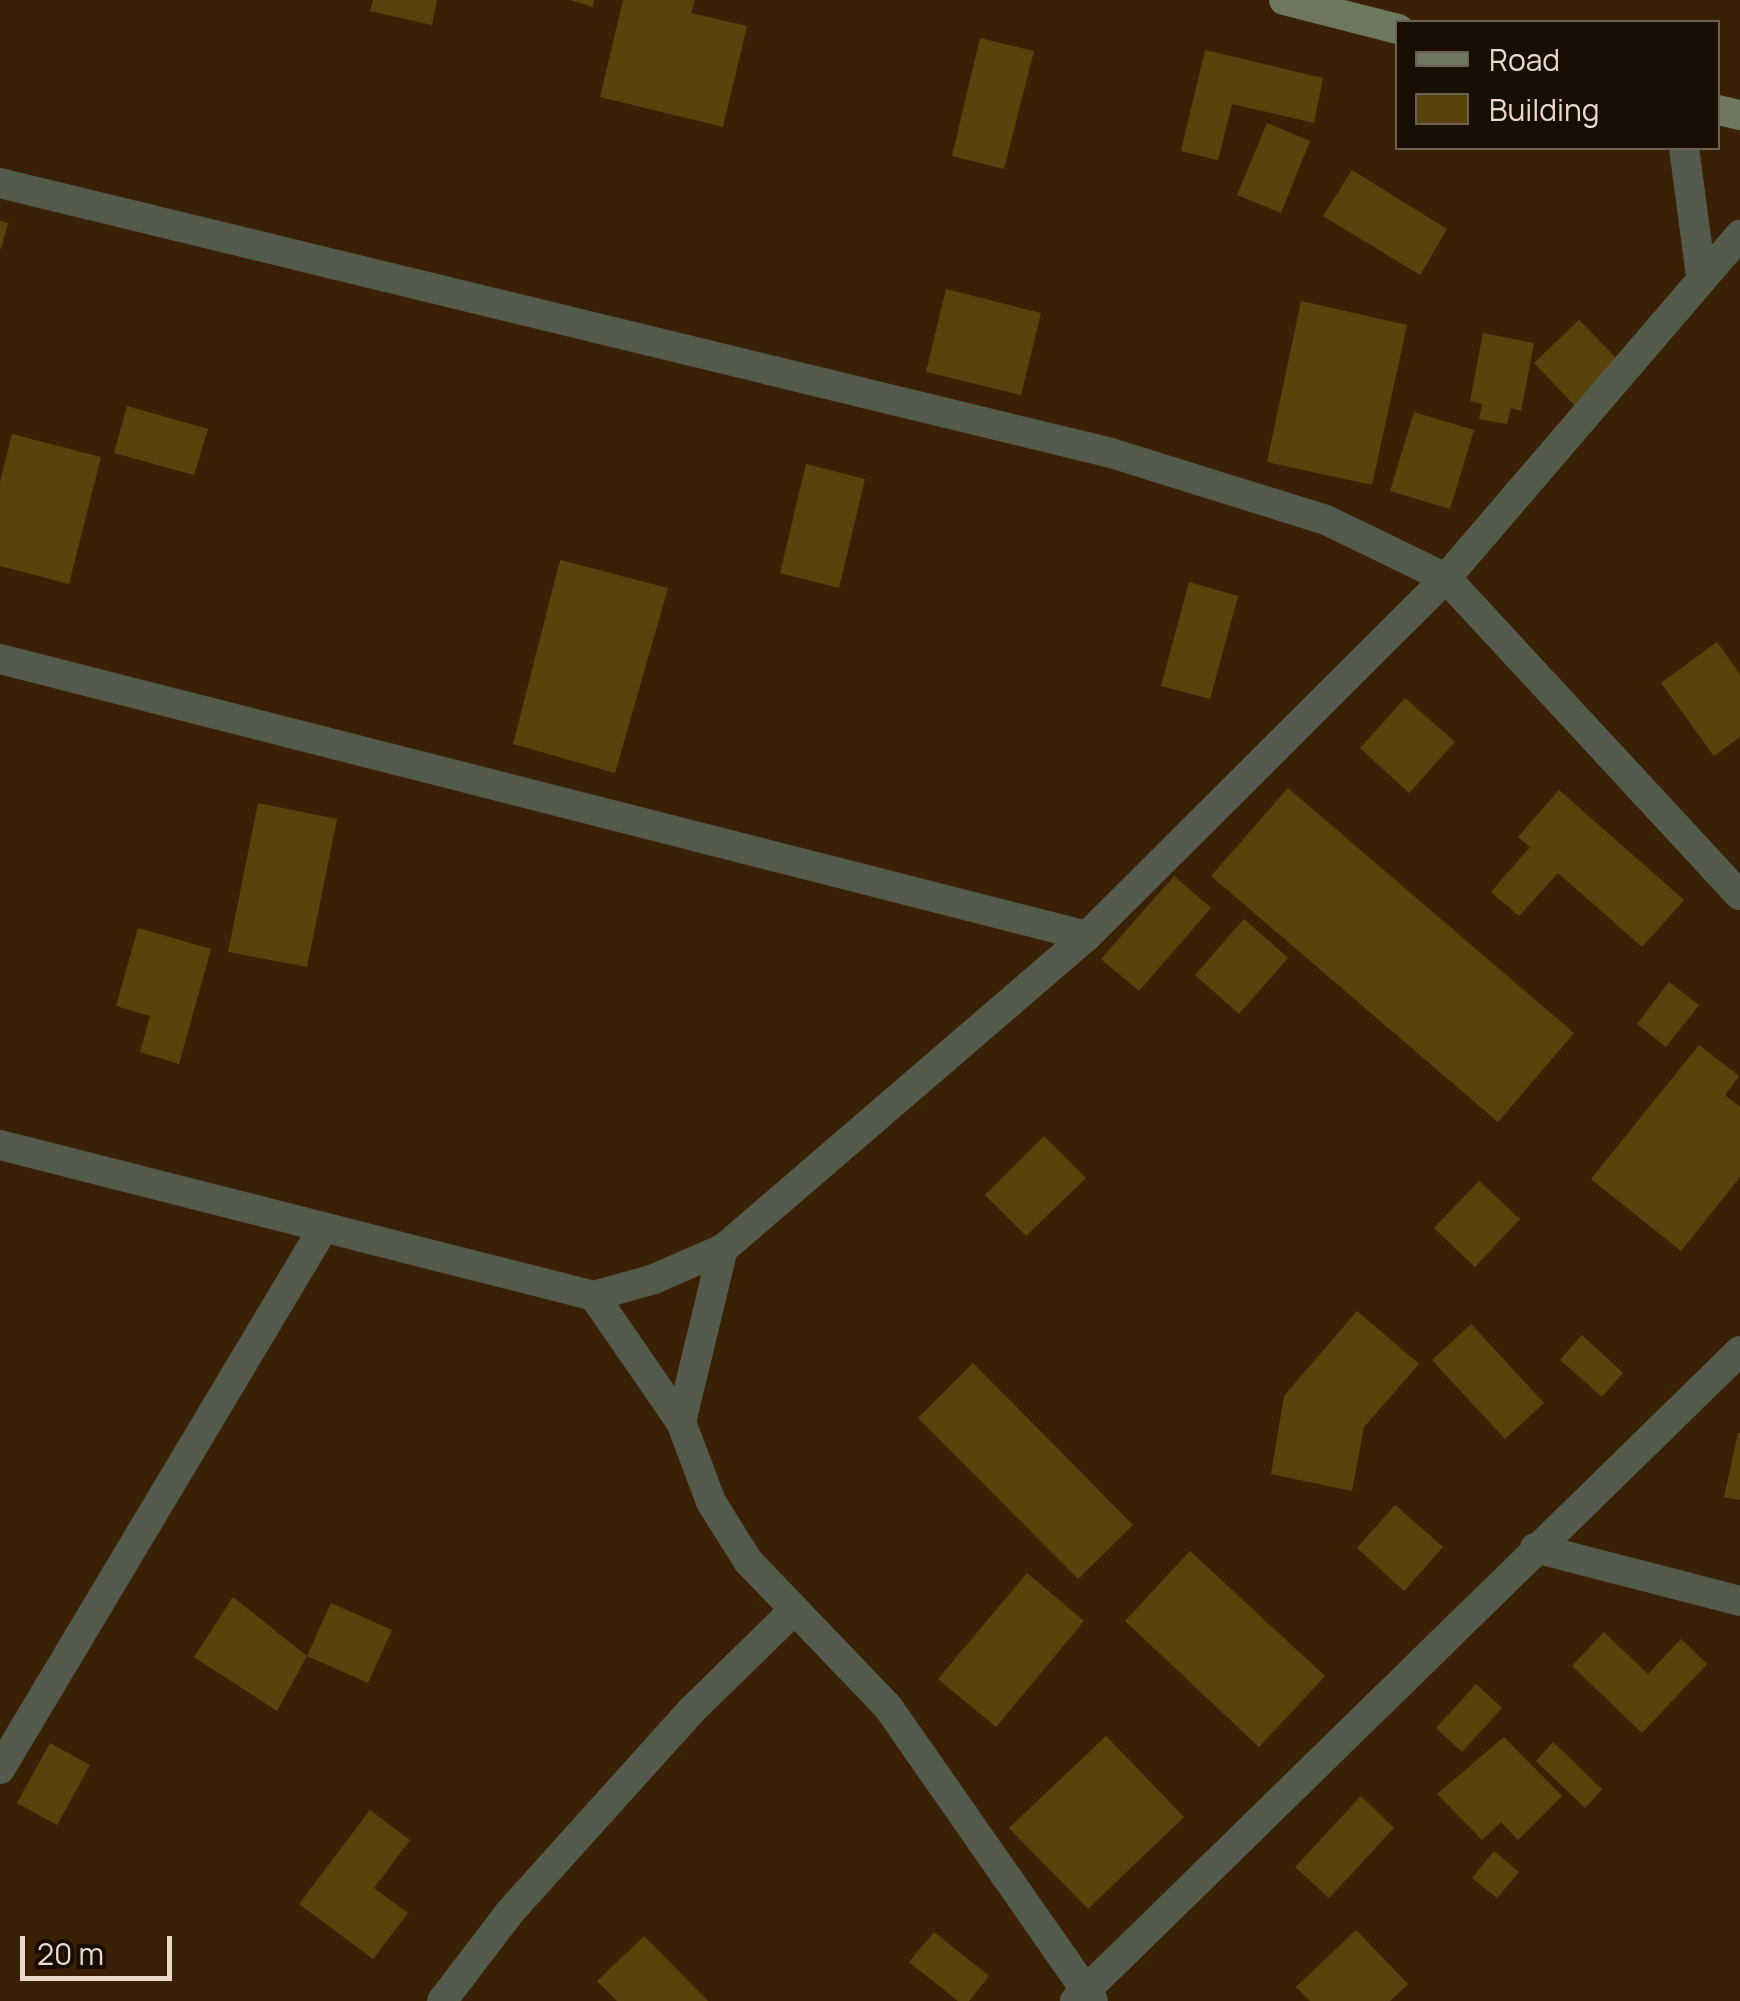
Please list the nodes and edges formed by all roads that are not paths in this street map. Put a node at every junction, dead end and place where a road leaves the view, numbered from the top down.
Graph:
1 (1284, 0) edge
2 (1395, 28) edge
3 (1684, 150) edge
4 (0, 184) edge
5 (1740, 235) edge
6 (1701, 276) junction
7 (1446, 578) junction
8 (0, 659) edge
9 (1740, 895) edge
10 (1087, 936) junction
11 (0, 1145) edge
12 (324, 1227) junction
13 (723, 1248) junction
14 (594, 1296) junction
15 (1740, 1351) edge
16 (681, 1422) junction
17 (1535, 1548) junction
18 (1740, 1600) edge
19 (794, 1610) junction
20 (0, 1769) edge
21 (1085, 1997) edge
22 (442, 2001) edge

1 - 2 street
3 - 6 street
4 - 7 street
5 - 6 street
6 - 7 street
7 - 9 street
7 - 10 street
8 - 10 street
10 - 13 street
11 - 12 street
12 - 14 street
12 - 20 street
13 - 14 street
13 - 16 street
14 - 16 street
15 - 17 street
16 - 19 street
17 - 18 street
17 - 21 street
19 - 21 street
19 - 22 street

